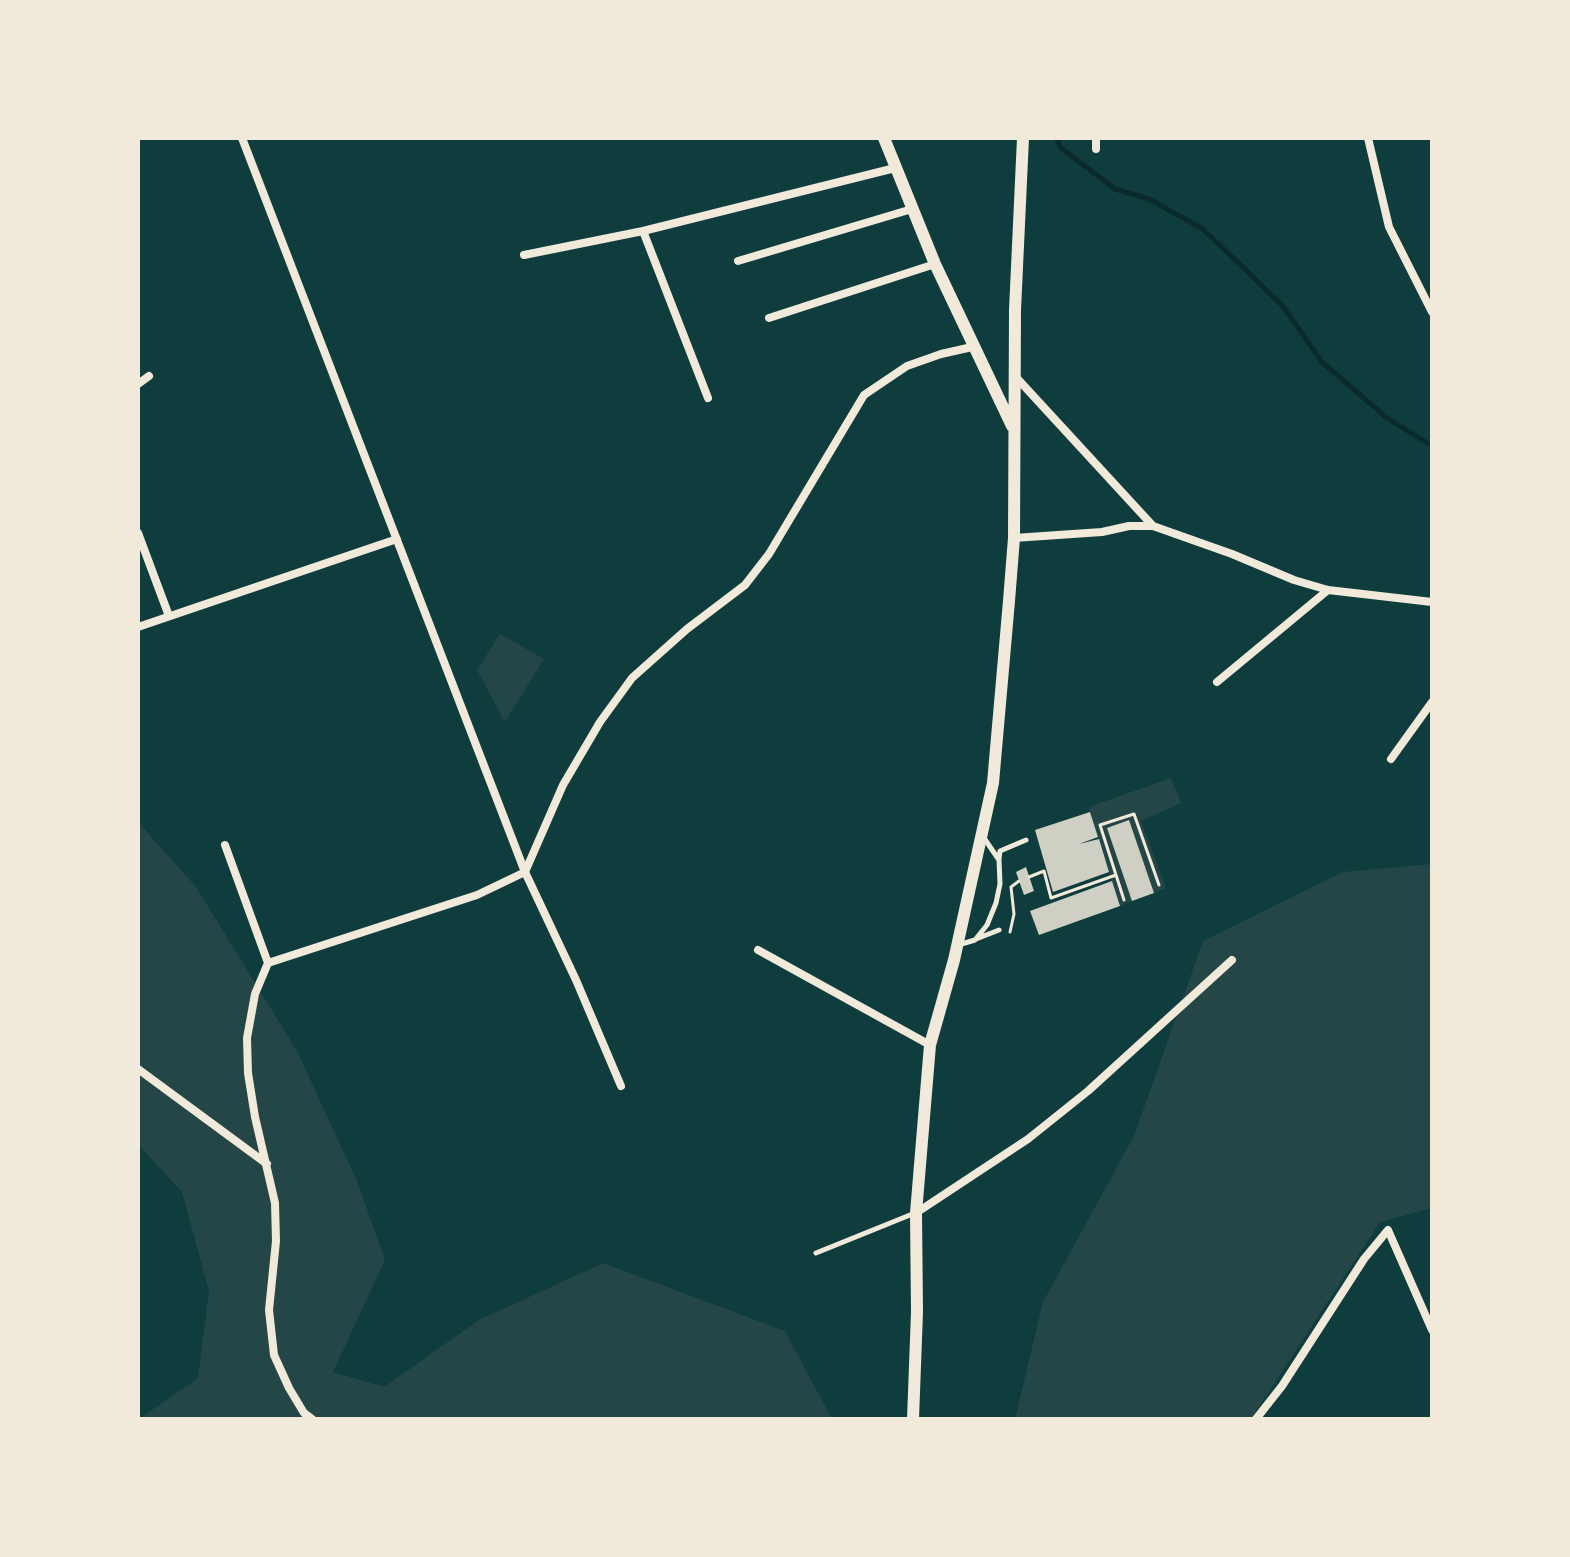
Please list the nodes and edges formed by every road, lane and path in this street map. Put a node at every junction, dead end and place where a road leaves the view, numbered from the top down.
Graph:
1 (242, 138) edge
2 (884, 138) edge
3 (1023, 138) edge
4 (1096, 138) edge
5 (1368, 138) edge
6 (1096, 149) dead end
7 (895, 168) junction
8 (912, 209) junction
9 (643, 231) junction
10 (524, 255) dead end
11 (738, 261) dead end
12 (935, 264) junction
13 (1432, 312) edge
14 (769, 318) dead end
15 (972, 347) junction
16 (1013, 375) junction
17 (149, 376) dead end
18 (138, 384) edge
19 (708, 398) dead end
20 (1014, 429) junction
21 (1153, 526) junction
22 (138, 533) edge
23 (1014, 538) junction
24 (397, 539) junction
25 (1328, 590) junction
26 (1432, 602) edge
27 (169, 616) junction
28 (138, 627) edge
29 (1217, 682) dead end
30 (1432, 702) edge
31 (1391, 759) dead end
32 (981, 835) junction
33 (1026, 840) dead end
34 (225, 845) dead end
35 (999, 860) junction
36 (525, 872) junction
37 (1116, 875) junction
38 (1029, 877) dead end
39 (1159, 885) dead end
40 (1124, 900) dead end
41 (999, 930) dead end
42 (975, 940) junction
43 (957, 945) junction
44 (758, 950) dead end
45 (1232, 960) dead end
46 (268, 963) junction
47 (930, 1045) junction
48 (138, 1069) edge
49 (621, 1086) dead end
50 (267, 1165) junction
51 (916, 1209) junction
52 (816, 1253) dead end
53 (1432, 1330) edge
54 (312, 1419) edge
55 (913, 1419) edge
56 (1256, 1419) edge

1 - 24 street
2 - 7 street
3 - 16 street
4 - 6 street
5 - 13 street
7 - 8 street
7 - 9 street
8 - 11 street
8 - 12 street
9 - 10 street
9 - 19 street
12 - 14 street
12 - 15 street
15 - 20 street
15 - 36 street
16 - 20 street
16 - 21 street
17 - 18 street
20 - 23 street
21 - 23 street
21 - 25 street
22 - 27 street
23 - 32 street
24 - 27 street
24 - 36 street
25 - 26 street
25 - 29 street
27 - 28 street
30 - 31 street
32 - 35 lane
32 - 43 street
33 - 35 lane
34 - 46 street
35 - 42 lane
36 - 46 street
36 - 49 street
37 - 38 path
37 - 39 path
37 - 40 path
41 - 42 lane
42 - 43 lane
43 - 47 street
44 - 47 street
45 - 51 street
46 - 50 street
47 - 51 street
48 - 50 street
50 - 54 street
51 - 52 lane
51 - 55 street
53 - 56 street

